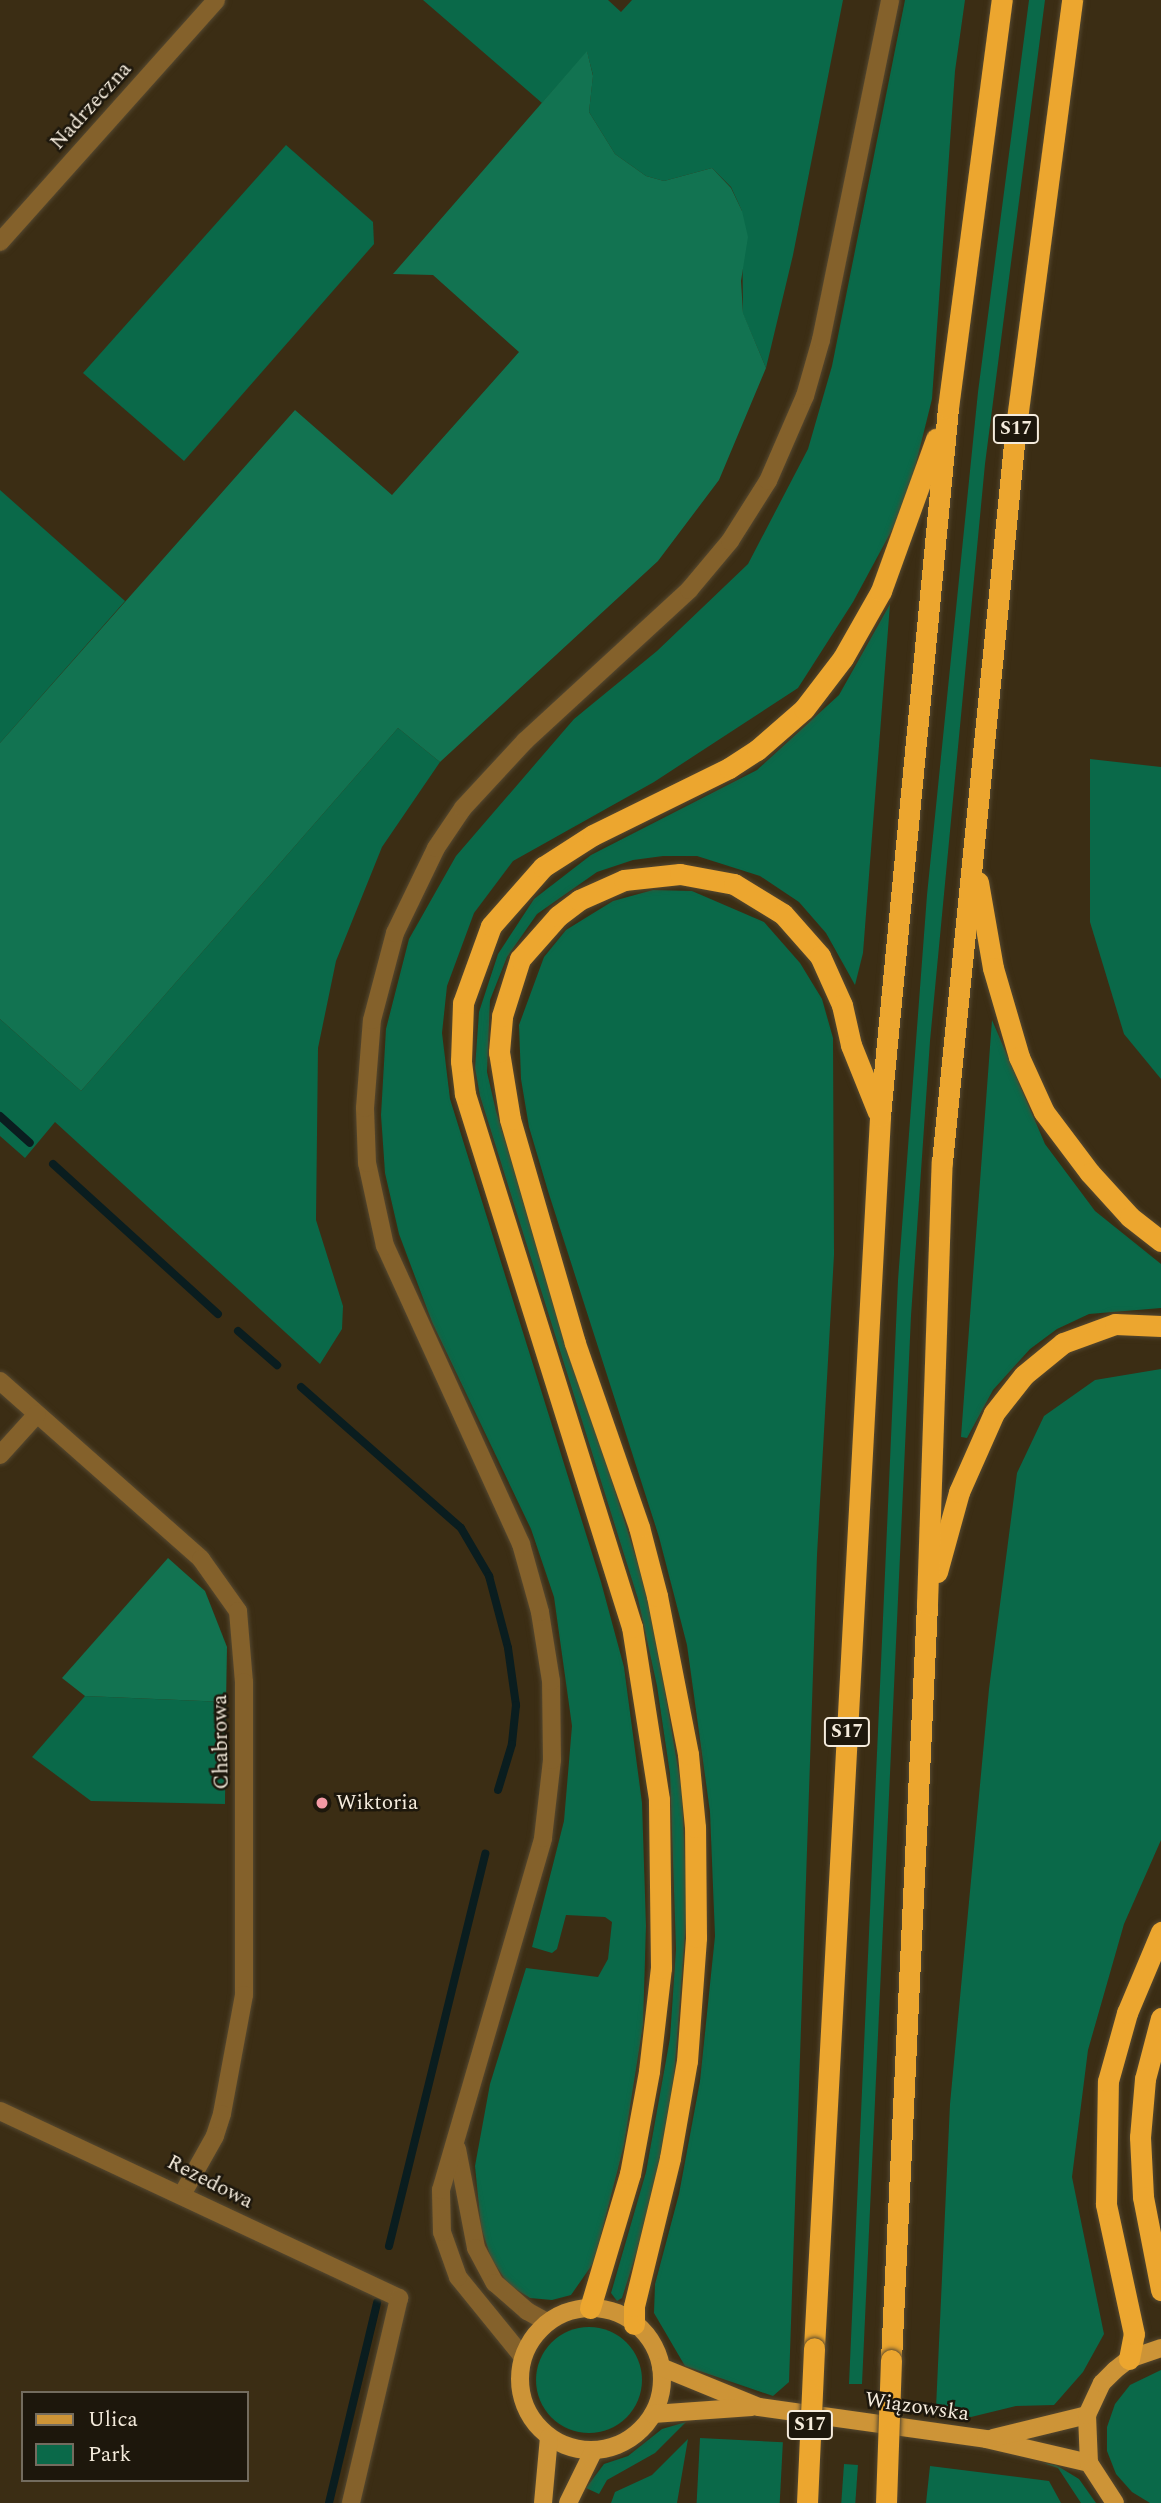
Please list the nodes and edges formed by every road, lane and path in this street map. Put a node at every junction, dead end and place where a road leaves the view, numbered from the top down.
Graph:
1 (216, 0) edge
2 (890, 0) edge
3 (1002, 0) edge
4 (1072, 0) edge
5 (0, 242) edge
6 (948, 408) junction
7 (974, 859) junction
8 (880, 1116) junction
9 (1161, 1241) edge
10 (1161, 1325) edge
11 (0, 1381) edge
12 (37, 1414) junction
13 (0, 1455) edge
14 (927, 1604) junction
15 (1161, 1932) edge
16 (1161, 2018) edge
17 (0, 2111) edge
18 (456, 2145) junction
19 (183, 2193) junction
20 (1161, 2290) edge
21 (590, 2308) junction
22 (547, 2322) junction
23 (634, 2324) junction
24 (1161, 2348) edge
25 (523, 2357) junction
26 (1129, 2359) junction
27 (661, 2367) junction
28 (759, 2407) junction
29 (653, 2413) junction
30 (1087, 2415) junction
31 (549, 2437) junction
32 (986, 2439) junction
33 (594, 2450) junction
34 (1089, 2463) junction
35 (351, 2503) edge
36 (544, 2503) edge
37 (568, 2503) edge
38 (807, 2503) edge
39 (886, 2503) edge
40 (1115, 2503) edge

1 - 5 street, Nadrzeczna
2 - 18 street
3 - 6 highway, S17
4 - 7 highway, S17
6 - 8 highway, S17
6 - 21 highway
7 - 9 highway
7 - 14 highway, S17
8 - 23 highway
8 - 38 highway, S17, bridge
10 - 14 highway
11 - 12 street, Chabrowa
12 - 13 street
12 - 19 street, Chabrowa
14 - 39 highway, S17, bridge
15 - 26 highway
16 - 20 highway
17 - 19 street, Rezedowa
18 - 22 street
18 - 25 street
19 - 35 street, Rezedowa
21 - 22 main road
21 - 23 main road
22 - 25 main road
23 - 27 main road
24 - 26 main road
25 - 31 main road
26 - 30 main road
27 - 28 main road, Wiązowska
27 - 29 main road
28 - 29 main road, Wiązowska
28 - 32 main road, Wiązowska
29 - 33 main road
30 - 32 main road, Wiązowska
30 - 34 main road
31 - 33 main road
31 - 36 main road
32 - 34 main road, Wiązowska
33 - 37 main road
34 - 40 main road

